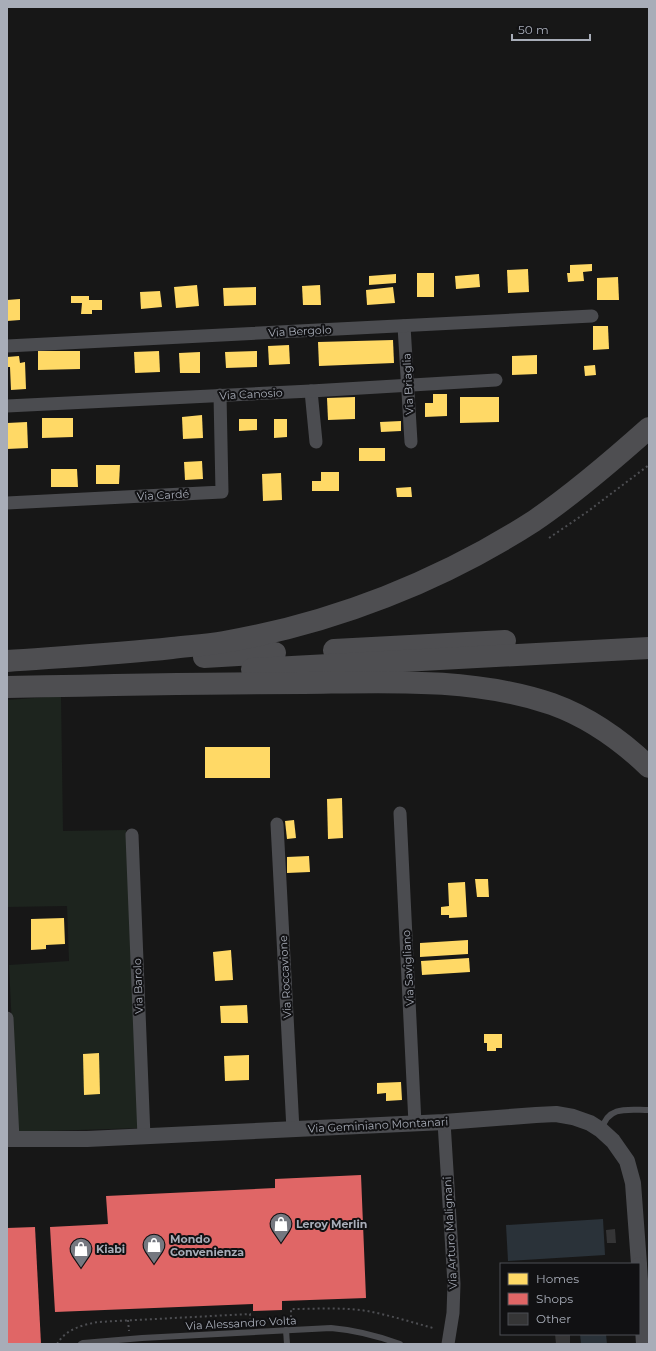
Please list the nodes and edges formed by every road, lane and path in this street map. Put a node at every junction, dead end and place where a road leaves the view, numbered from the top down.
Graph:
1 (592, 316) dead end
2 (404, 326) junction
3 (7, 346) edge
4 (496, 380) dead end
5 (408, 385) junction
6 (312, 391) junction
7 (220, 395) junction
8 (7, 406) edge
9 (649, 428) edge
10 (316, 442) dead end
11 (411, 442) dead end
12 (649, 465) edge
13 (7, 503) edge
14 (549, 538) dead end
15 (649, 633) edge
16 (649, 648) edge
17 (389, 654) junction
18 (7, 661) edge
19 (7, 665) edge
20 (7, 682) edge
21 (7, 686) edge
22 (649, 767) edge
23 (400, 813) dead end
24 (277, 824) dead end
25 (132, 835) dead end
26 (7, 1018) edge
27 (649, 1110) edge
28 (444, 1122) junction
29 (415, 1124) junction
30 (293, 1130) junction
31 (601, 1130) junction
32 (144, 1137) junction
33 (10, 1139) edge
34 (639, 1263) edge
35 (640, 1281) edge
36 (433, 1328) dead end
37 (286, 1330) junction
38 (398, 1343) edge
39 (57, 1344) edge
40 (81, 1344) edge
41 (287, 1344) edge
42 (448, 1344) edge
43 (644, 1344) edge

1 - 2 street, Via Bergolo
2 - 3 street, Via Bergolo
2 - 5 street, Via Briaglia
4 - 5 street, Via Canosio
5 - 6 street, Via Canosio
5 - 11 street, Via Briaglia
6 - 7 street, Via Canosio
6 - 10 street
7 - 8 street, Via Canosio
7 - 13 street, Via Cardé
9 - 18 highway
12 - 14 path
15 - 17 highway
16 - 17 highway
17 - 19 highway
17 - 20 highway
21 - 22 highway
23 - 29 street, Via Savigliano
24 - 30 street, Via Roccavione
25 - 32 street, Via Barolo
26 - 33 street
27 - 31 lane
28 - 29 street, Via Geminiano Montanari
28 - 31 street, Via Geminiano Montanari
28 - 42 street, Via Arturo Malignani
29 - 30 street, Via Geminiano Montanari
30 - 32 street, Via Geminiano Montanari
31 - 34 street, Via Geminiano Montanari
32 - 33 street, Via Geminiano Montanari
35 - 43 street, Via Geminiano Montanari
36 - 39 path
37 - 38 lane, Via Alessandro Volta
37 - 40 lane, Via Alessandro Volta
37 - 41 lane

